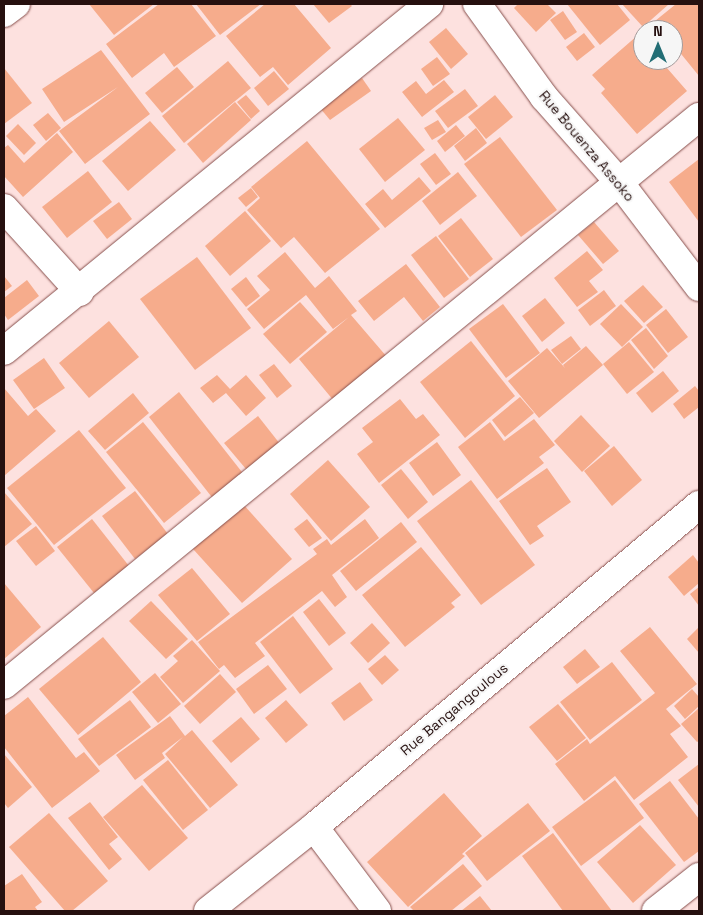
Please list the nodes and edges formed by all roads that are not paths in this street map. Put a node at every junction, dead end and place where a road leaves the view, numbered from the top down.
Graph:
1 (16, 4) edge
2 (430, 4) edge
3 (477, 4) edge
4 (4, 14) edge
5 (699, 118) edge
6 (618, 182) junction
7 (4, 208) edge
8 (699, 287) edge
9 (80, 292) junction
10 (4, 352) edge
11 (699, 505) edge
12 (4, 685) edge
13 (314, 827) junction
14 (699, 877) edge
15 (208, 911) edge
16 (377, 911) edge
17 (656, 911) edge

1 - 4 street
2 - 9 street
3 - 6 street, Rue Bouenza Assoko
5 - 6 street
6 - 8 street, Rue Bouenza Assoko
6 - 12 street
7 - 9 street
9 - 10 street
11 - 13 street, Rue Bangangoulous
13 - 15 street, Rue Bangangoulous
13 - 16 street
14 - 17 street

